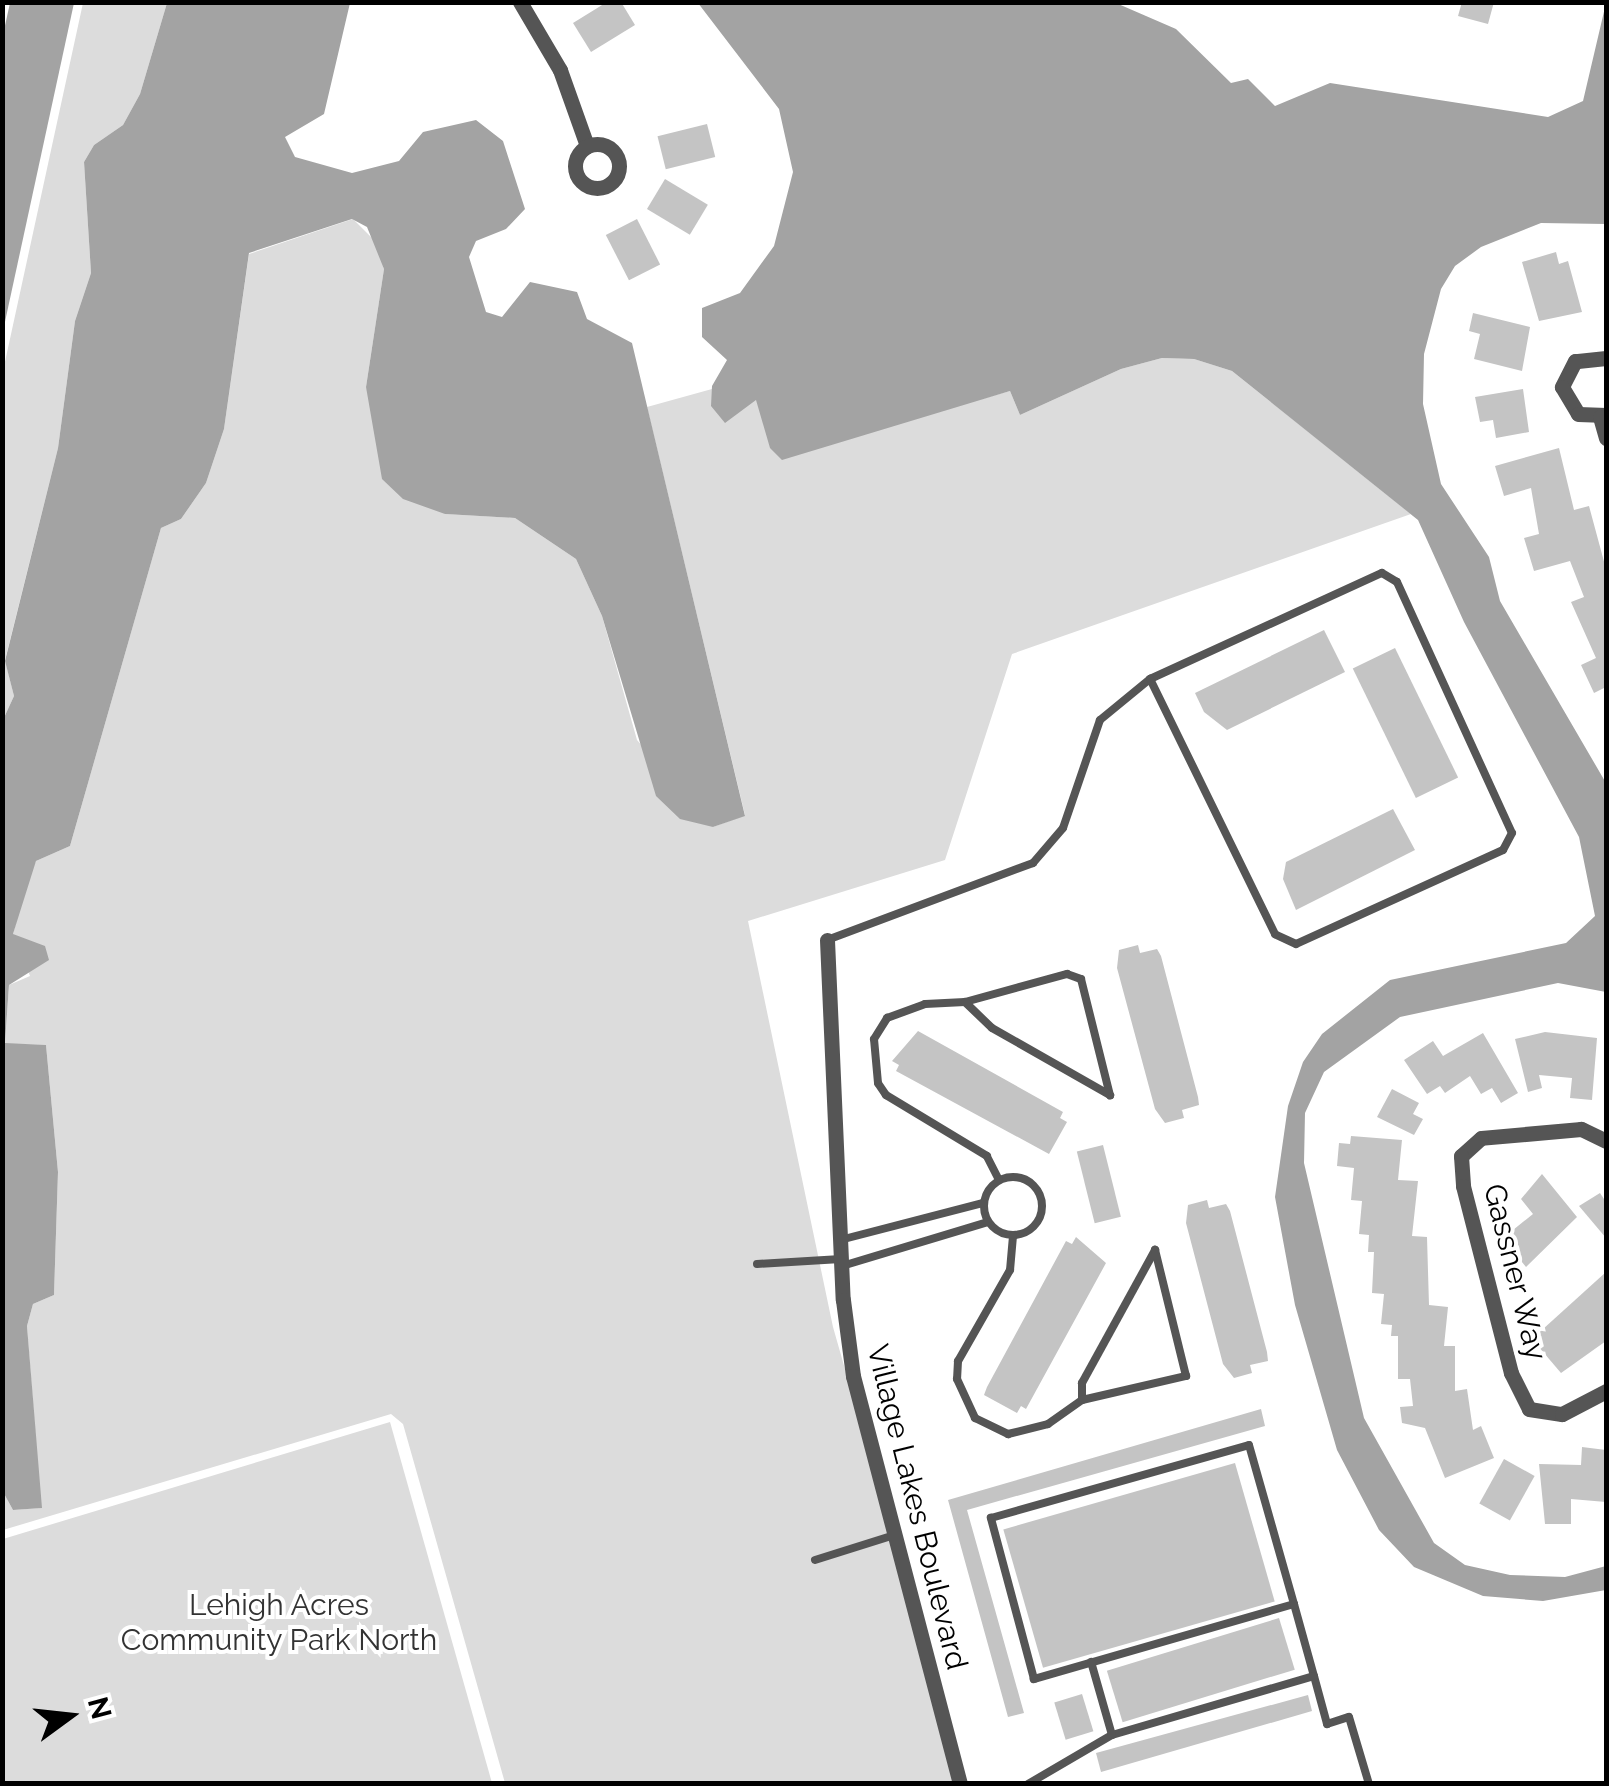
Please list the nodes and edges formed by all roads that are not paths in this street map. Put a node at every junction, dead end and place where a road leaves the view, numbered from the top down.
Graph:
1 (520, 2) edge
2 (588, 146) dead end
3 (1606, 358) edge
4 (1603, 416) edge
5 (1606, 438) edge
6 (1150, 679) junction
7 (828, 940) joint
8 (964, 1002) junction
9 (1606, 1141) edge
10 (999, 1180) junction
11 (983, 1203) junction
12 (988, 1222) junction
13 (1013, 1236) junction
14 (840, 1240) junction
15 (842, 1262) junction
16 (756, 1264) dead end
17 (1606, 1391) edge
18 (1082, 1400) junction
19 (891, 1536) junction
20 (814, 1560) dead end
21 (1294, 1604) junction
22 (1090, 1662) junction
23 (1314, 1676) junction
24 (1112, 1735) junction
25 (960, 1784) edge
26 (1028, 1784) edge
27 (1368, 1784) edge

1 - 2 street
3 - 4 street
4 - 5 street
6 - 6 lane
6 - 7 lane
7 - 14 street, Village Lakes Boulevard
8 - 8 lane
8 - 10 lane
9 - 17 street, Gassner Way
10 - 11 lane
10 - 13 lane
11 - 12 lane
11 - 14 lane
12 - 13 lane
12 - 15 lane
13 - 18 lane
14 - 15 street, Village Lakes Boulevard
15 - 16 lane
15 - 19 street, Village Lakes Boulevard
18 - 18 lane
19 - 20 lane
19 - 25 street, Village Lakes Boulevard
21 - 22 lane
21 - 22 lane
21 - 23 lane
22 - 24 lane
23 - 24 lane
23 - 27 lane
24 - 26 lane

